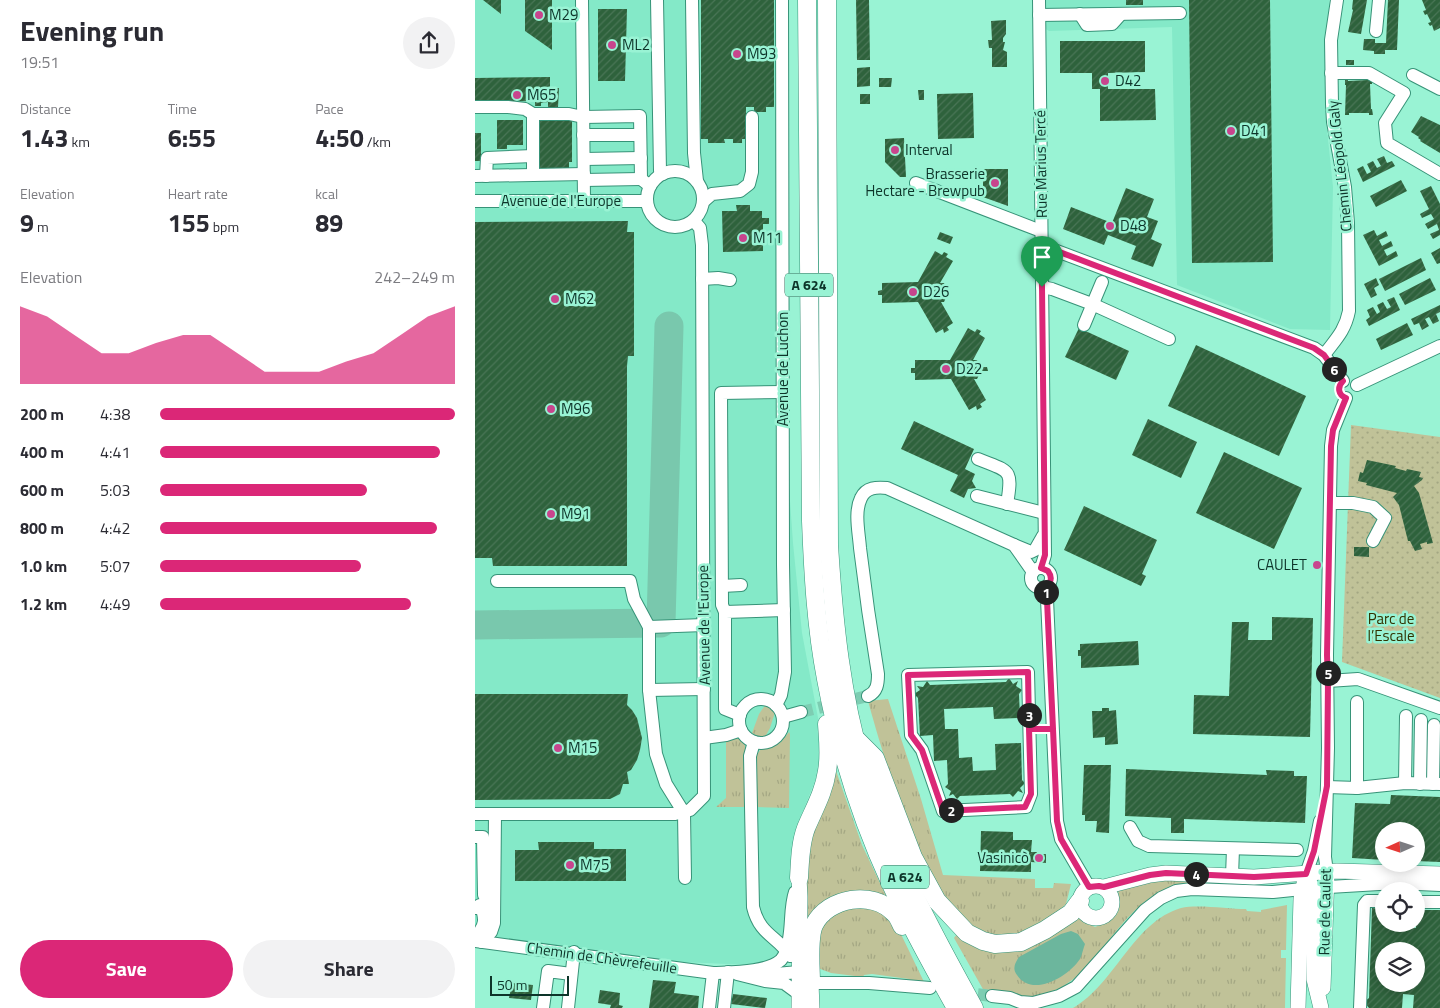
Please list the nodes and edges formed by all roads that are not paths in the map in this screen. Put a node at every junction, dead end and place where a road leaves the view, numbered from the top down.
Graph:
1 (582, 0) edge
2 (657, 0) edge
3 (692, 0) edge
4 (782, 0) edge
5 (807, 0) edge
6 (827, 0) edge
7 (1039, 0) edge
8 (1337, 0) edge
9 (1379, 0) edge
10 (1180, 13) dead end
11 (1039, 15) junction
12 (1376, 31) dead end
13 (1331, 73) junction
14 (1413, 75) dead end
15 (1440, 89) edge
16 (475, 107) edge
17 (533, 114) junction
18 (751, 116) dead end
19 (583, 117) junction
20 (583, 135) junction
21 (641, 135) junction
22 (533, 156) junction
23 (641, 158) junction
24 (584, 159) junction
25 (663, 174) junction
26 (1440, 174) edge
27 (533, 175) junction
28 (481, 176) edge
29 (584, 177) junction
30 (697, 181) junction
31 (646, 182) junction
32 (916, 183) dead end
33 (584, 200) junction
34 (475, 201) edge
35 (647, 201) junction
36 (704, 201) junction
37 (693, 221) junction
38 (1041, 231) junction
39 (1041, 245) junction
40 (703, 279) junction
41 (730, 280) dead end
42 (1102, 282) dead end
43 (1042, 287) junction
44 (1092, 304) junction
45 (1084, 325) dead end
46 (1169, 339) dead end
47 (1440, 346) edge
48 (1324, 355) junction
49 (1343, 381) junction
50 (1357, 386) junction
51 (783, 392) junction
52 (1346, 398) junction
53 (978, 459) dead end
54 (977, 496) dead end
55 (1331, 503) junction
56 (1007, 504) junction
57 (1044, 513) junction
58 (1045, 534) junction
59 (1373, 541) dead end
60 (1013, 546) junction
61 (813, 570) junction
62 (1037, 570) junction
63 (497, 581) dead end
64 (741, 585) dead end
65 (722, 586) junction
66 (784, 610) junction
67 (725, 612) junction
68 (704, 626) junction
69 (649, 627) junction
70 (784, 649) junction
71 (1328, 681) junction
72 (704, 689) junction
73 (649, 690) junction
74 (868, 696) dead end
75 (764, 700) junction
76 (1357, 702) dead end
77 (776, 705) junction
78 (1440, 708) edge
79 (801, 712) tunnel mouth
80 (740, 715) junction
81 (1406, 716) dead end
82 (783, 717) junction
83 (1421, 720) dead end
84 (1434, 725) dead end
85 (1029, 729) junction
86 (1053, 729) junction
87 (741, 730) junction
88 (704, 738) junction
89 (847, 741) junction
90 (754, 742) junction
91 (1405, 784) junction
92 (1431, 784) edge
93 (1327, 786) junction
94 (1357, 788) junction
95 (683, 813) junction
96 (475, 814) edge
97 (495, 814) junction
98 (1130, 827) dead end
99 (475, 837) edge
100 (1233, 849) junction
101 (1297, 850) dead end
102 (1327, 872) junction
103 (1440, 874) edge
104 (1232, 876) junction
105 (685, 878) dead end
106 (799, 878) junction
107 (1312, 884) junction
108 (1440, 885) edge
109 (1104, 887) junction
110 (476, 888) edge
111 (1084, 894) junction
112 (1375, 901) edge
113 (1425, 902) edge
114 (1440, 902) edge
115 (475, 908) edge
116 (494, 917) junction
117 (477, 940) edge
118 (787, 950) junction
119 (925, 952) junction
120 (574, 953) junction
121 (733, 972) junction
122 (713, 973) junction
123 (571, 974) junction
124 (930, 988) dead end
125 (803, 992) edge
126 (993, 996) tunnel mouth
127 (543, 1008) edge
128 (568, 1008) edge
129 (709, 1008) edge
130 (724, 1008) edge
131 (812, 1008) edge
132 (956, 1008) edge
133 (974, 1008) edge
134 (1298, 1008) edge
135 (1322, 1008) edge
136 (1360, 1008) edge

1 - 19 street
2 - 25 street
3 - 30 street
4 - 51 street, Avenue de Luchon
5 - 61 highway, A 624
6 - 89 highway, A 624
7 - 11 street, Rue Marius Tercé
8 - 13 street, Chemin Léopold Galy
9 - 12 street
10 - 11 street
11 - 38 street, Rue Marius Tercé
13 - 26 street
13 - 48 street, Chemin Léopold Galy
14 - 15 street
16 - 17 street
17 - 19 street
17 - 22 street
18 - 36 street
19 - 20 street
19 - 21 street
20 - 21 street
20 - 24 street
21 - 23 street
22 - 27 street
22 - 28 street
23 - 24 street
23 - 31 street
24 - 29 street
25 - 30 street
25 - 31 street
27 - 28 street
27 - 29 street
29 - 31 street
29 - 33 street
30 - 36 street
31 - 35 street
32 - 38 street
33 - 34 street, Avenue de l'Europe
33 - 35 street, Avenue de l'Europe
35 - 37 street
36 - 37 street
37 - 40 street, Avenue de l'Europe
38 - 39 street, Rue Marius Tercé
39 - 43 street, Rue Marius Tercé
39 - 48 street
40 - 41 street
40 - 68 street, Avenue de l'Europe
42 - 44 street
43 - 44 street
43 - 57 street, Rue Marius Tercé
44 - 45 street
44 - 46 street
47 - 50 street
48 - 49 street
49 - 50 street
49 - 52 street
50 - 52 street
51 - 65 street
51 - 66 street, Avenue de Luchon
52 - 55 street, Rue de Caulet
53 - 56 street
54 - 56 street
55 - 59 street
55 - 71 street, Rue de Caulet
56 - 57 street
57 - 58 street, Rue Marius Tercé
58 - 60 street
58 - 62 street, Rue Marius Tercé
60 - 62 street
60 - 74 street
61 - 89 highway, A 624
61 - 106 highway
62 - 86 street, Rue Marius Tercé
63 - 69 street
64 - 65 street
65 - 67 street
66 - 67 street
66 - 70 street, Avenue de Luchon
67 - 80 street
68 - 69 street
68 - 72 street, Avenue de l'Europe
69 - 73 street
70 - 75 street
70 - 77 street
71 - 78 street
71 - 93 street, Rue de Caulet
72 - 73 street
72 - 88 street, Avenue de l'Europe
73 - 95 street
75 - 77 street
75 - 80 street
76 - 94 street
77 - 82 street
79 - 82 street
80 - 87 street
81 - 91 street
82 - 90 street
83 - 92 street
84 - 92 street
85 - 85 street
85 - 86 street
86 - 111 street, Rue Marius Tercé
87 - 88 street
87 - 90 street
88 - 95 street, Avenue de l'Europe
89 - 111 highway
89 - 119 highway
89 - 133 highway, A 624
90 - 118 street
91 - 92 street
91 - 94 street
93 - 94 street
93 - 102 street, Rue de Caulet
93 - 107 street, Rue de Caulet
95 - 97 street
95 - 105 street
96 - 97 street
97 - 116 street
98 - 100 street
99 - 110 street
99 - 116 street
100 - 101 street
100 - 104 street
102 - 103 main road
102 - 107 main road
102 - 107 main road, Rue de Caulet
104 - 107 main road
104 - 109 main road
106 - 118 street
106 - 125 main road
107 - 108 street
107 - 126 street
107 - 134 main road, Rue de Caulet
107 - 135 main road, Rue de Caulet
109 - 111 main road
109 - 111 main road
112 - 136 street
113 - 114 street
115 - 117 street
116 - 117 street
116 - 120 street
117 - 120 street, Chemin de Chèvrefeuille
118 - 121 street, Chemin de Chèvrefeuille
118 - 125 street
119 - 125 highway
119 - 132 highway
120 - 122 street, Chemin de Chèvrefeuille
120 - 123 street
121 - 122 street, Chemin de Chèvrefeuille
121 - 125 street, Chemin de Chèvrefeuille
121 - 125 street, Chemin de Chèvrefeuille
121 - 130 street
122 - 129 street
123 - 127 street
123 - 128 street
124 - 125 street
125 - 131 main road

